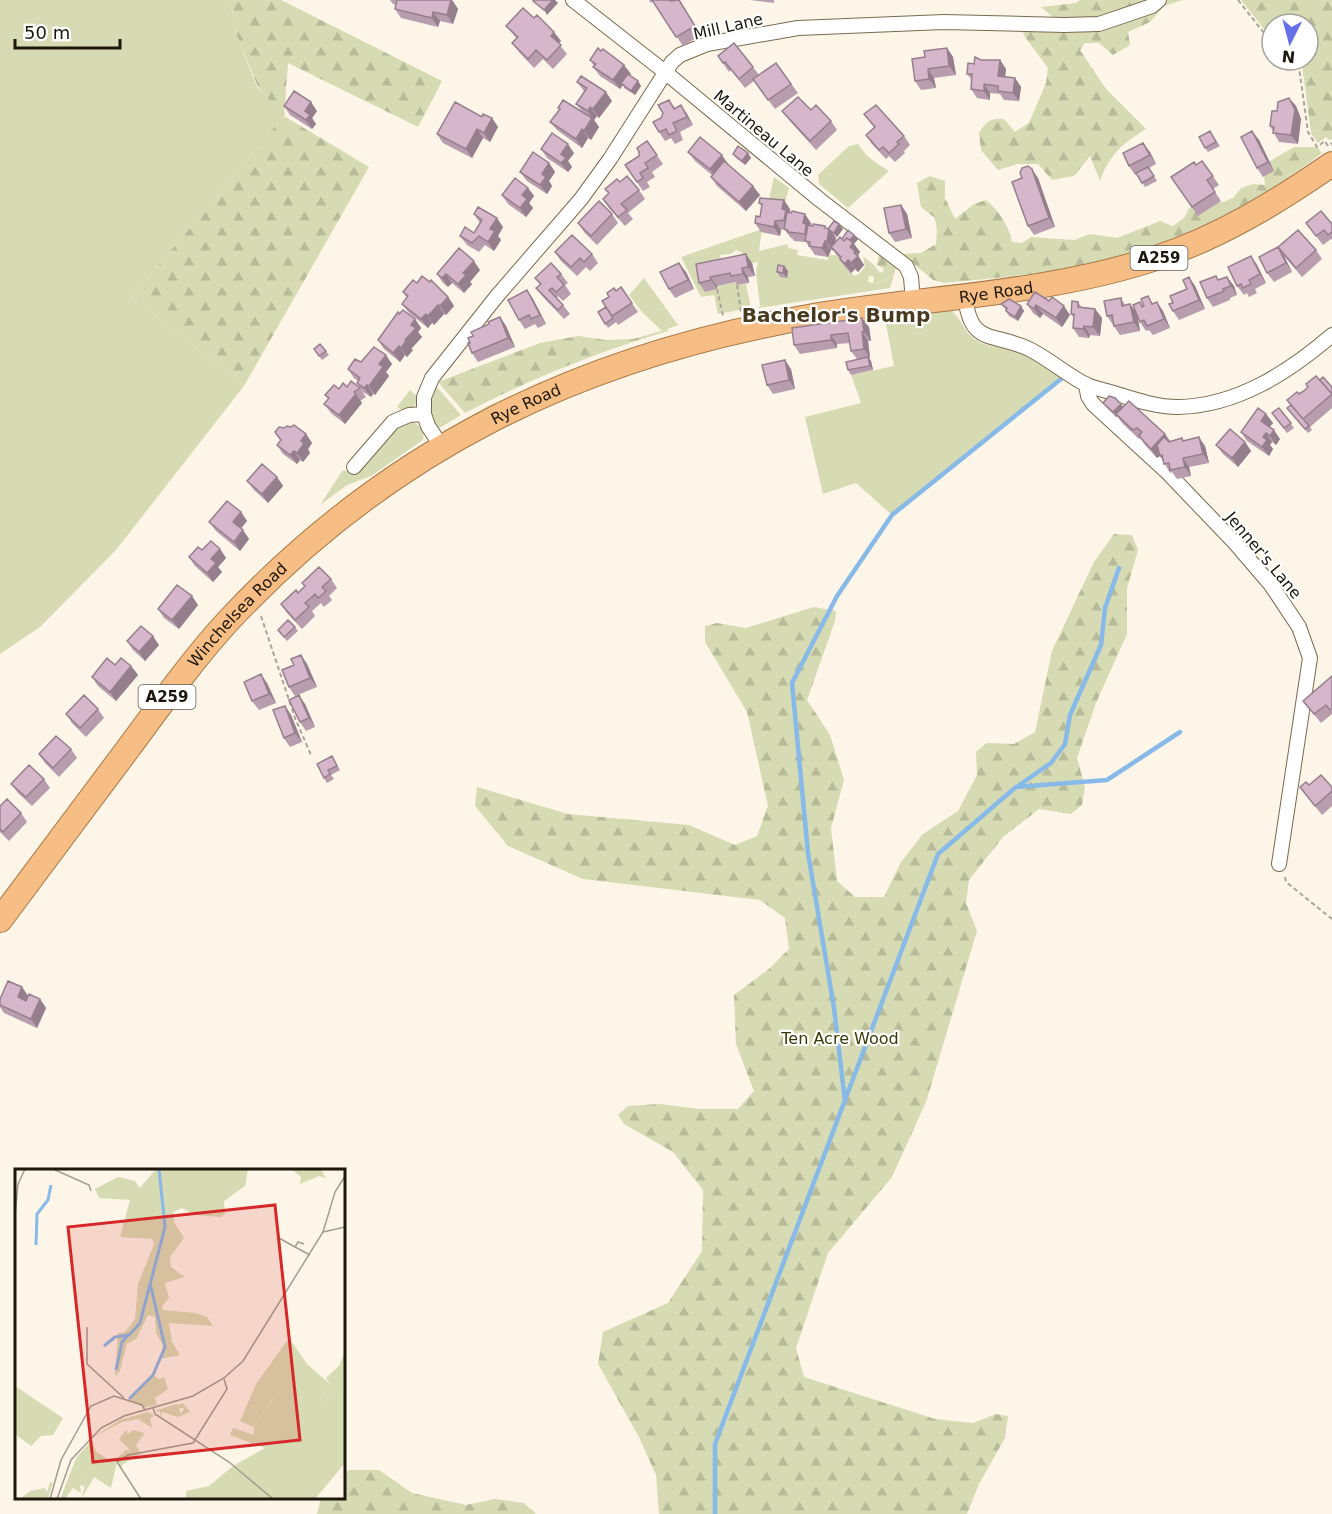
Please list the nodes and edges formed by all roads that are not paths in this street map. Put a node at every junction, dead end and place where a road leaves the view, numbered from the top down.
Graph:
1 (573, 0) edge
2 (1160, 0) edge
3 (665, 72) junction
4 (1330, 155) edge
5 (965, 295) junction
6 (913, 302) junction
7 (1332, 335) edge
8 (1086, 384) junction
9 (424, 414) junction
10 (442, 447) junction
11 (354, 467) dead end
12 (362, 500) joint
13 (1279, 864) road end
14 (0, 920) edge

1 - 3 street, Martineau Lane
2 - 3 street, Mill Lane
3 - 6 street, Martineau Lane
3 - 9 street, Mill Lane
4 - 5 highway, Rye Road / A259
5 - 6 highway, Rye Road / A259
5 - 8 street
6 - 10 highway, Rye Road / A259
7 - 8 street
8 - 13 street, Jenner's Lane
9 - 10 street
9 - 11 street
10 - 12 highway, Rye Road / A259
12 - 14 highway, Winchelsea Road / A259

